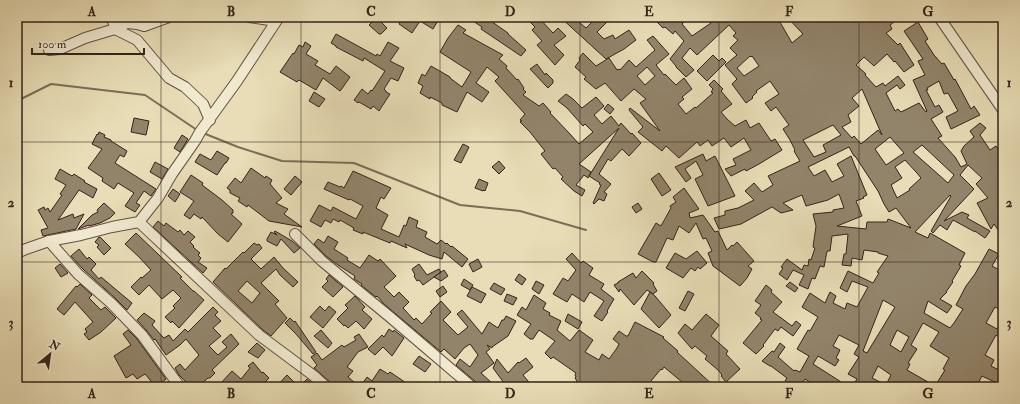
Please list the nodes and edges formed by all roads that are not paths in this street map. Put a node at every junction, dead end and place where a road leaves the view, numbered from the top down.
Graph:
1 (110, 17) edge
2 (169, 17) edge
3 (249, 17) edge
4 (939, 17) edge
5 (277, 19) edge
6 (115, 29) junction
7 (49, 50) dead end
8 (1003, 110) edge
9 (210, 120) junction
10 (139, 222) junction
11 (295, 234) dead end
12 (49, 242) junction
13 (17, 253) edge
14 (180, 387) edge
15 (326, 387) edge
16 (472, 387) edge

1 - 6 street
2 - 6 street
3 - 5 street
4 - 8 street
5 - 9 street
6 - 7 street
6 - 9 street
9 - 10 street
10 - 12 street
10 - 15 street
11 - 16 street
12 - 13 street
12 - 14 street

